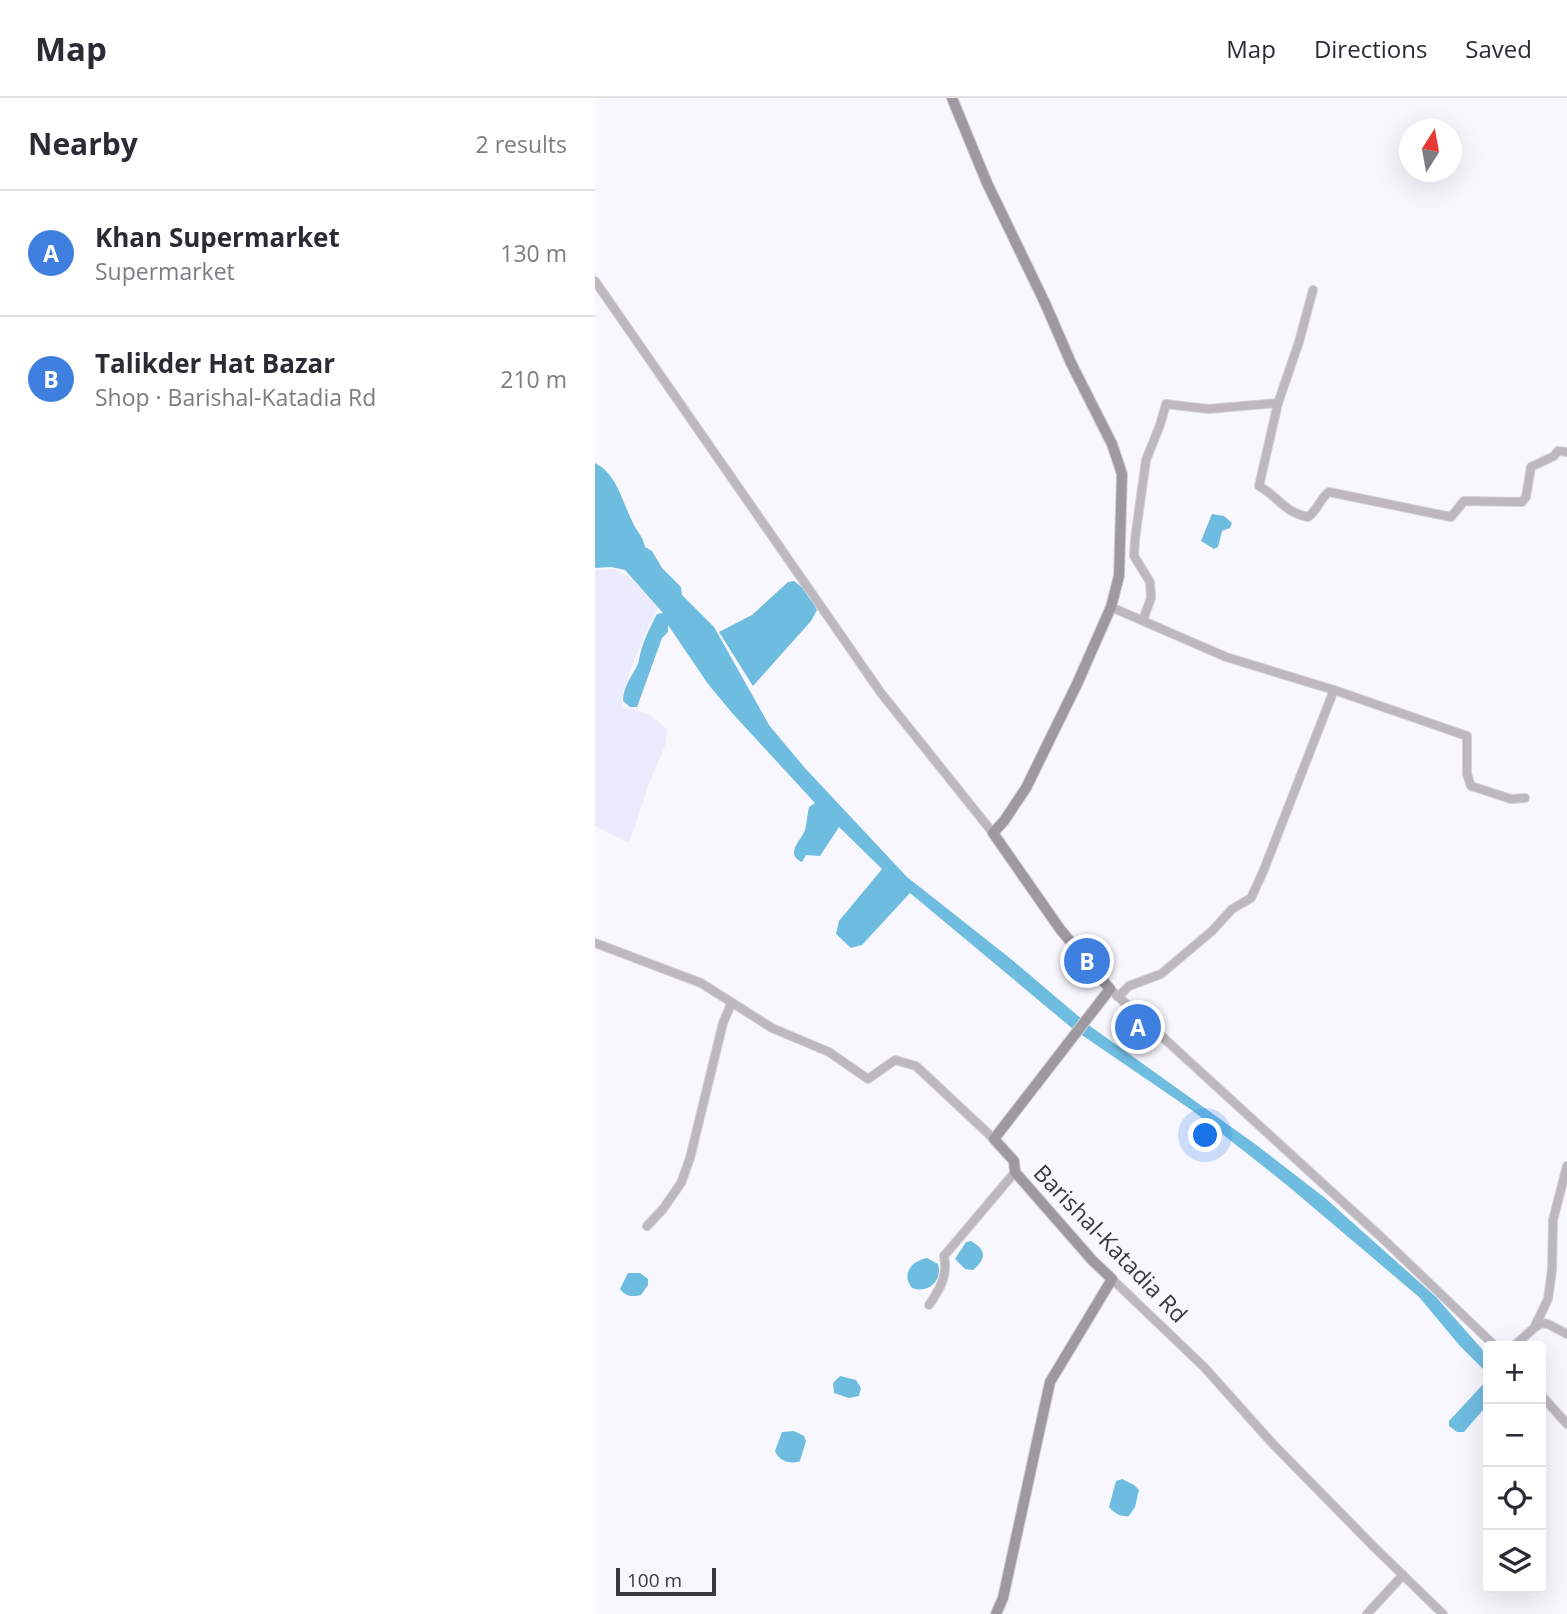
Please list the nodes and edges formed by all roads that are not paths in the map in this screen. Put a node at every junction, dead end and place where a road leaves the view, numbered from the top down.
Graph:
1 (953, 98) edge
2 (595, 281) edge
3 (1313, 290) dead end
4 (1278, 403) junction
5 (1567, 452) edge
6 (1111, 607) junction
7 (1143, 620) junction
8 (1334, 690) junction
9 (1525, 798) dead end
10 (993, 833) junction
11 (595, 943) edge
12 (1114, 993) junction
13 (731, 1004) junction
14 (994, 1139) junction
15 (1567, 1166) edge
16 (1015, 1172) junction
17 (647, 1226) dead end
18 (1112, 1279) junction
19 (929, 1305) dead end
20 (1534, 1328) junction
21 (1567, 1334) edge
22 (1490, 1341) edge
23 (1520, 1341) edge
24 (1546, 1401) edge
25 (1567, 1424) edge
26 (1403, 1575) junction
27 (996, 1614) edge
28 (1367, 1614) edge
29 (1443, 1614) edge

1 - 6 main road
2 - 10 street
3 - 4 street
4 - 5 street
4 - 7 street
6 - 7 street
6 - 10 main road
7 - 8 street
8 - 9 street
8 - 12 street
10 - 12 main road
11 - 13 street
12 - 14 main road
12 - 22 street
13 - 14 street
13 - 17 street
14 - 16 main road, Barishal-Katadia Rd
15 - 20 street
16 - 18 main road, Barishal-Katadia Rd
16 - 19 street
18 - 26 street, Barishal-Katadia Rd
18 - 27 main road
20 - 21 street
20 - 23 street
24 - 25 street
26 - 28 street
26 - 29 street, Barishal-Katadia Rd

